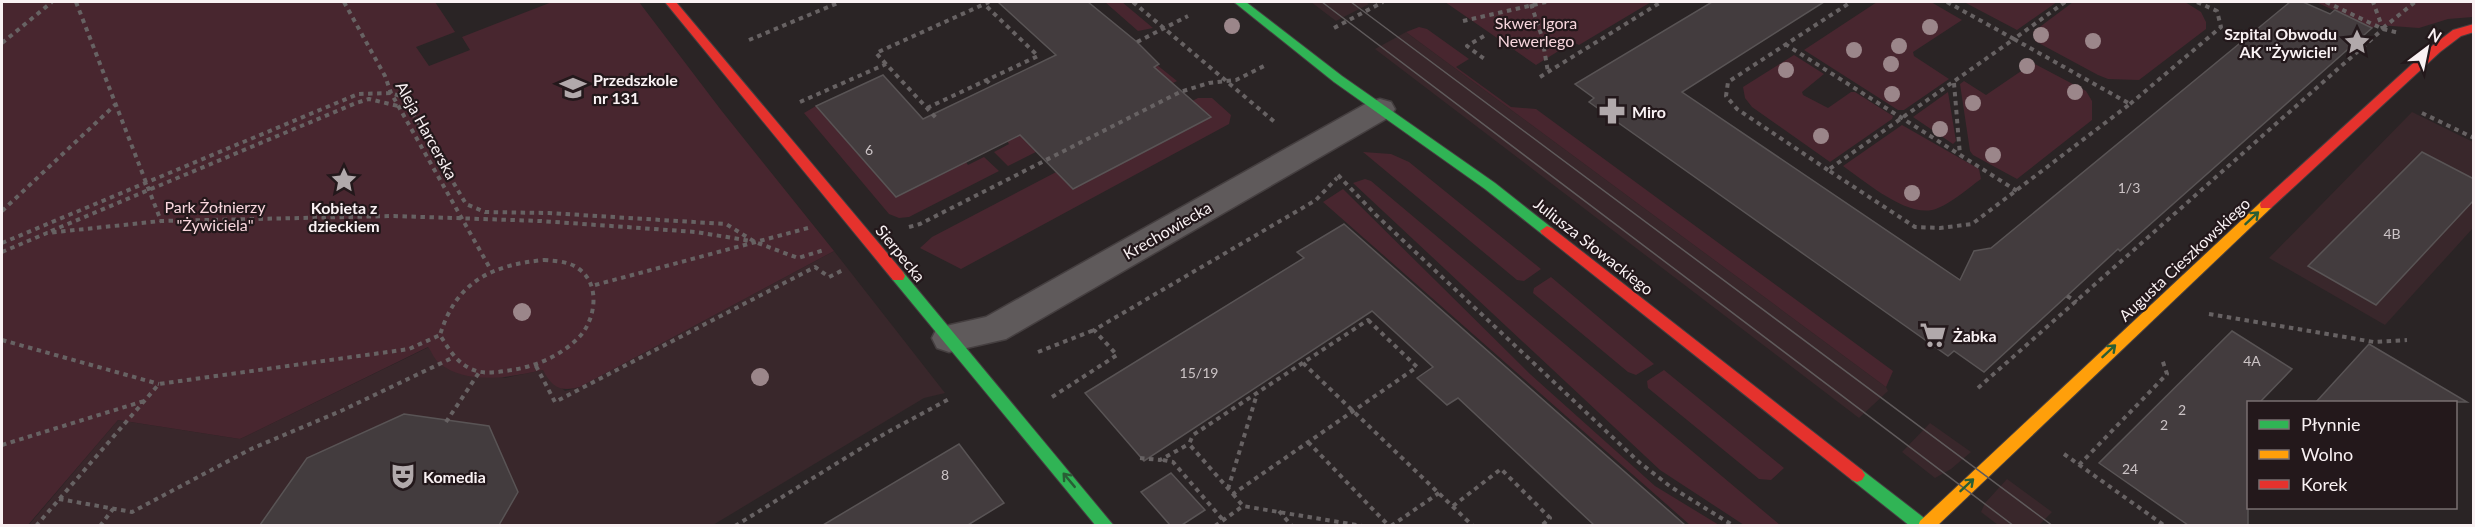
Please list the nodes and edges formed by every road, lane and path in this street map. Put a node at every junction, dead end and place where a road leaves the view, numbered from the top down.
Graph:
1 (52, 2) edge
2 (76, 2) edge
3 (344, 2) edge
4 (670, 2) edge
5 (837, 2) edge
6 (989, 2) edge
7 (1133, 2) edge
8 (1239, 2) edge
9 (1383, 2) edge
10 (1539, 2) edge
11 (1546, 2) edge
12 (1661, 2) edge
13 (1851, 2) edge
14 (1947, 2) edge
15 (2065, 2) edge
16 (2197, 2) edge
17 (2326, 2) edge
18 (2373, 2) edge
19 (2415, 2) edge
20 (984, 4) junction
21 (1531, 4) junction
22 (1188, 16) dead end
23 (1463, 21) dead end
24 (1342, 24) dead end
25 (2474, 28) edge
26 (1164, 29) junction
27 (2383, 29) junction
28 (1484, 36) dead end
29 (757, 37) dead end
30 (2014, 39) junction
31 (1137, 42) dead end
32 (2, 43) edge
33 (1785, 44) junction
34 (1273, 61) dead end
35 (1487, 61) dead end
36 (886, 64) junction
37 (1548, 72) junction
38 (1540, 76) dead end
39 (986, 80) junction
40 (1228, 82) junction
41 (1954, 82) junction
42 (992, 86) dead end
43 (391, 93) junction
44 (809, 98) dead end
45 (116, 104) junction
46 (2130, 104) junction
47 (398, 106) junction
48 (927, 108) junction
49 (1380, 109) junction
50 (2415, 110) dead end
51 (1902, 118) junction
52 (938, 120) dead end
53 (1280, 126) dead end
54 (2474, 138) edge
55 (1960, 155) junction
56 (1827, 170) junction
57 (1347, 172) dead end
58 (1339, 176) junction
59 (147, 183) junction
60 (150, 190) junction
61 (2017, 191) junction
62 (2, 211) edge
63 (464, 220) junction
64 (161, 221) junction
65 (812, 227) dead end
66 (47, 233) junction
67 (866, 236) junction
68 (755, 242) junction
69 (2, 243) edge
70 (2, 252) edge
71 (878, 253) junction
72 (491, 270) junction
73 (594, 285) junction
74 (2067, 296) dead end
75 (2077, 302) junction
76 (2200, 312) dead end
77 (1094, 330) junction
78 (440, 335) junction
79 (949, 338) junction
80 (2, 340) edge
81 (2407, 340) dead end
82 (1030, 356) dead end
83 (452, 358) junction
84 (1303, 363) junction
85 (536, 366) junction
86 (480, 371) junction
87 (159, 384) junction
88 (1978, 388) dead end
89 (959, 393) dead end
90 (1257, 394) junction
91 (1050, 398) dead end
92 (145, 400) junction
93 (1354, 411) junction
94 (446, 422) dead end
95 (1308, 442) junction
96 (1190, 444) junction
97 (2, 445) edge
98 (2055, 447) dead end
99 (1140, 458) dead end
100 (1163, 460) junction
101 (1228, 489) junction
102 (1439, 493) junction
103 (1232, 495) junction
104 (59, 499) junction
105 (1243, 506) junction
106 (1453, 506) junction
107 (113, 509) junction
108 (1279, 511) junction
109 (1222, 520) junction
110 (36, 525) edge
111 (100, 525) edge
112 (735, 525) edge
113 (1106, 525) edge
114 (1215, 525) edge
115 (1292, 525) edge
116 (1362, 525) edge
117 (1390, 525) edge
118 (1473, 525) edge
119 (1541, 525) edge
120 (1734, 525) edge
121 (1924, 525) edge
122 (2165, 525) edge

1 - 32 path
2 - 45 path
3 - 43 path, Aleja Harcerska
4 - 67 street, Sierpecka
5 - 29 path
6 - 20 path
7 - 26 path
8 - 49 street, Juliusza Słowackiego
9 - 24 path
10 - 11 path
10 - 21 path
12 - 37 path
13 - 33 path
14 - 30 path
15 - 30 path
16 - 46 path
17 - 27 path
18 - 27 path
19 - 27 path
20 - 36 path
20 - 39 path
21 - 23 path
21 - 37 path
22 - 26 path
121 -> 25 street, Augusta Cieszkowskiego
26 - 31 path
26 - 40 path
27 - 75 path
28 - 35 path
30 - 41 path
30 - 46 path
33 - 51 path
33 - 56 path
34 - 40 path
36 - 44 path
36 - 48 path
37 - 38 path
39 - 42 path
39 - 48 path
40 - 53 path
40 - 67 path
41 - 51 path
41 - 55 path
43 - 47 path, Aleja Harcerska
43 - 59 path
43 - 68 path
45 - 59 path
45 - 62 path
46 - 61 path
47 - 60 path
47 - 63 path, Aleja Harcerska
48 - 52 path
49 - 79 street, Krechowiecka
49 - 121 street, Juliusza Słowackiego
50 - 54 path
51 - 55 path
51 - 56 path
55 - 61 path
56 - 61 path
57 - 58 path
58 - 77 path
58 - 120 path
59 - 60 path
59 - 69 path
60 - 64 path
60 - 66 path
63 - 64 path
63 - 68 path
63 - 72 path, Aleja Harcerska
64 - 66 path
65 - 68 path
66 - 70 path
67 - 68 path
67 - 71 street, Sierpecka
68 - 73 path
71 - 79 street, Sierpecka
71 - 85 path
72 - 73 path
72 - 78 path
73 - 85 path
74 - 75 path
75 - 88 path
76 - 81 path
77 - 82 path
77 - 91 path
78 - 83 path
78 - 87 path
113 -> 79 street, Sierpecka
80 - 87 path
83 - 86 path
83 - 107 path
84 - 90 path
84 - 93 path
84 - 93 path
85 - 86 path
86 - 94 path
87 - 92 path
89 - 112 path
90 - 96 path
90 - 101 path
92 - 97 path
92 - 104 path
93 - 95 path
93 - 102 path
95 - 103 path
95 - 117 path
96 - 100 path
96 - 101 path
98 - 122 path
99 - 100 path
100 - 109 path
101 - 103 path
102 - 106 path
102 - 117 path
103 - 105 path
104 - 107 path
104 - 110 path
105 - 108 path
105 - 109 path
106 - 118 path
106 - 119 path
107 - 111 path
108 - 115 path
108 - 116 path
109 - 114 path

